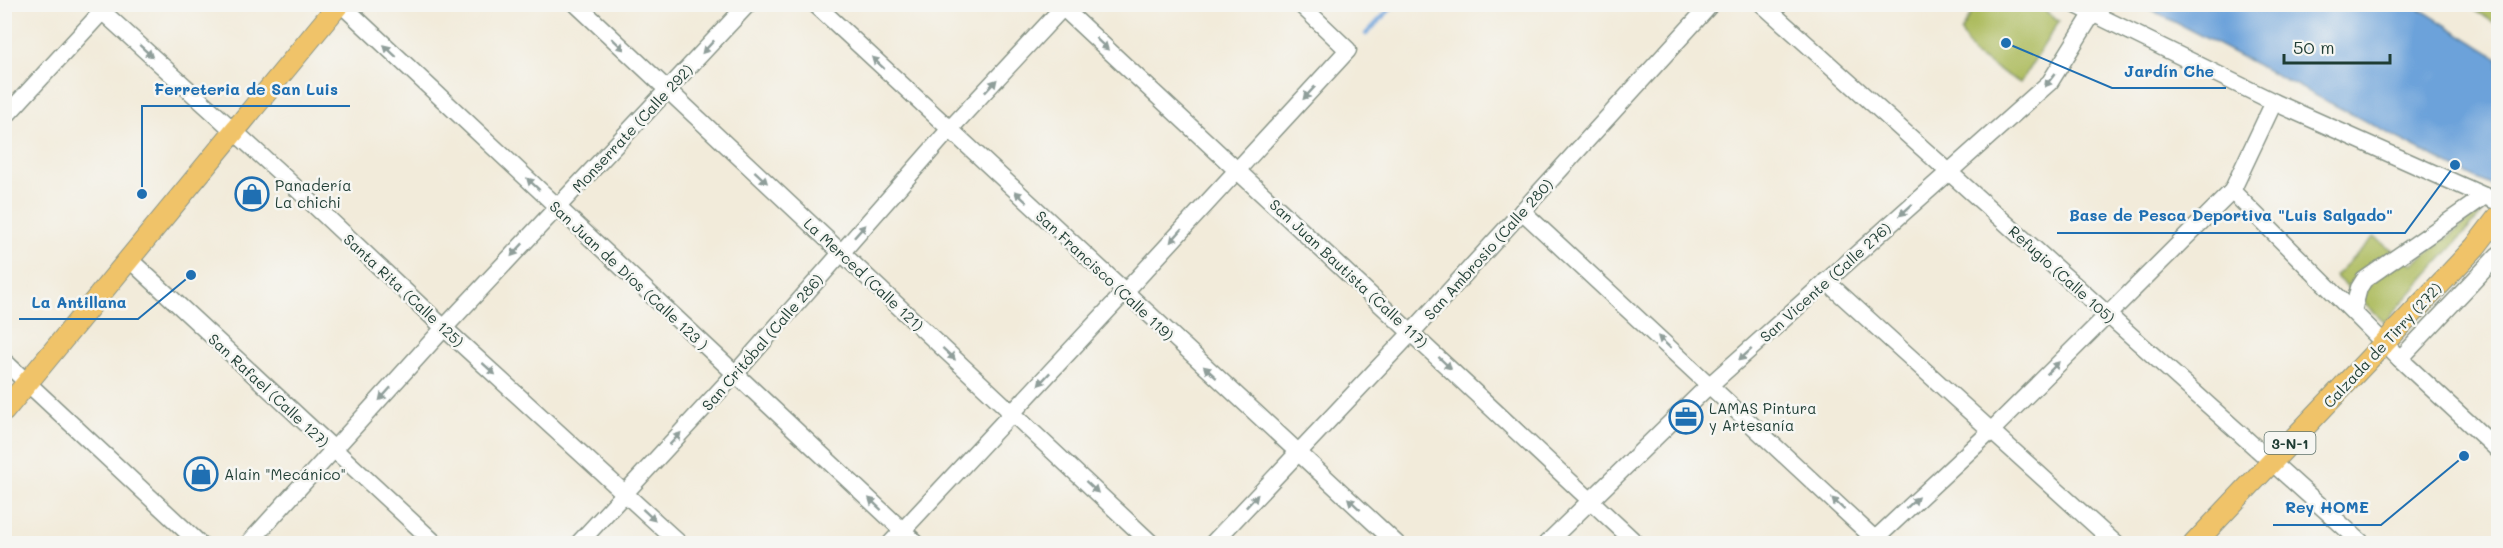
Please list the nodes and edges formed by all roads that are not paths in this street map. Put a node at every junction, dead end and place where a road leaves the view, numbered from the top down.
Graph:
1 (340, 4) edge
2 (576, 4) edge
3 (748, 4) edge
4 (815, 4) edge
5 (1300, 4) edge
6 (1711, 4) edge
7 (1762, 4) edge
8 (2073, 4) edge
9 (1063, 6) edge
10 (106, 8) edge
11 (2093, 13) junction
12 (668, 90) junction
13 (2274, 102) junction
14 (4, 118) edge
15 (950, 130) junction
16 (234, 132) junction
17 (1237, 170) junction
18 (1948, 172) junction
19 (2232, 191) junction
20 (2492, 199) edge
21 (557, 207) junction
22 (1522, 211) junction
23 (2496, 220) edge
24 (841, 252) junction
25 (2499, 255) edge
26 (129, 259) junction
27 (1826, 281) junction
28 (1124, 293) junction
29 (2353, 311) junction
30 (2108, 314) junction
31 (444, 328) junction
32 (1412, 332) junction
33 (2384, 342) junction
34 (2400, 359) junction
35 (4, 361) edge
36 (735, 374) junction
37 (28, 382) junction
38 (1711, 386) junction
39 (4, 411) edge
40 (1012, 413) junction
41 (1990, 430) junction
42 (333, 450) junction
43 (2499, 450) edge
44 (1298, 452) junction
45 (2272, 462) junction
46 (625, 493) junction
47 (1590, 500) junction
48 (902, 529) junction
49 (1875, 542) edge
50 (200, 543) edge
51 (248, 543) edge
52 (436, 543) edge
53 (578, 543) edge
54 (680, 543) edge
55 (890, 543) edge
56 (918, 543) edge
57 (1152, 543) edge
58 (1212, 543) edge
59 (1396, 543) edge
60 (1546, 543) edge
61 (1637, 543) edge
62 (2116, 543) edge
63 (2194, 543) edge
64 (2363, 543) edge

1 - 16 main road
21 -> 1 street, San Juan de Díos (Calle 123 )
2 -> 12 street, La Merced (Calle 121)
3 -> 12 street, Monserrate (Calle 292)
15 -> 4 street, San Francisco (Calle 119)
5 -> 17 street
6 - 22 street, San Ambrosio (Calle 280)
7 - 18 street, Refugio (Calle 105)
8 - 11 street
15 -> 9 street, San Critóbal (Calle 286)
9 -> 17 street, San Juan Bautista (Calle 117)
10 - 14 street
10 -> 16 street, Santa Rita (Calle 125)
11 - 13 street
11 -> 18 street, San Vicente (Calle 276)
12 - 21 street, Monserrate (Calle 292)
12 -> 24 street, La Merced (Calle 121)
13 - 19 street
13 - 20 street
24 -> 15 street, San Critóbal (Calle 286)
28 -> 15 street, San Francisco (Calle 119)
16 - 26 main road
16 - 31 street, Santa Rita (Calle 125)
17 -> 28 street
17 - 32 street, San Juan Bautista (Calle 117)
18 -> 27 street, San Vicente (Calle 276)
18 - 30 street, Refugio (Calle 105)
19 - 29 street
19 - 30 street
20 - 29 street
21 -> 31 street, Monserrate (Calle 292)
21 - 36 street, San Juan de Díos (Calle 123 )
22 - 32 street, San Ambrosio (Calle 280)
38 -> 22 street
23 - 33 main road, Calzada de Tirry (272) / 3-N-1
24 - 36 street, San Critóbal (Calle 286)
24 -> 40 street, La Merced (Calle 121)
25 - 34 street
26 - 37 main road
26 - 42 street, San Rafael (Calle 127)
27 -> 38 street, San Vicente (Calle 276)
27 - 41 street
28 -> 40 street
44 -> 28 street, San Francisco (Calle 119)
29 - 33 street
41 -> 30 street
30 - 45 street, Refugio (Calle 105)
31 -> 42 street, Monserrate (Calle 292)
31 -> 46 street, Santa Rita (Calle 125)
32 - 44 street, San Ambrosio (Calle 280)
32 -> 47 street, San Juan Bautista (Calle 117)
33 - 34 street
33 - 45 main road, Calzada de Tirry (272) / 3-N-1
34 - 43 street
35 - 37 street
46 -> 36 street, San Critóbal (Calle 286)
48 -> 36 street, San Juan de Díos (Calle 123 )
37 - 39 main road
37 - 50 street
38 - 47 street, San Vicente (Calle 276)
49 -> 38 street
40 - 48 street
40 -> 57 street, La Merced (Calle 121)
49 -> 41 street
41 - 62 street
42 - 51 street, Monserrate (Calle 292)
42 - 52 street, San Rafael (Calle 127)
58 -> 44 street, San Ambrosio (Calle 280)
59 -> 44 street, San Francisco (Calle 119)
45 - 63 main road, Calzada de Tirry (272) / 3-N-1
45 - 64 street, Refugio (Calle 105)
46 - 53 street, San Critóbal (Calle 286)
46 -> 54 street, Santa Rita (Calle 125)
47 - 60 street, San Vicente (Calle 276)
47 - 61 street, San Juan Bautista (Calle 117)
48 - 55 street
48 - 56 street, San Juan de Díos (Calle 123 )

